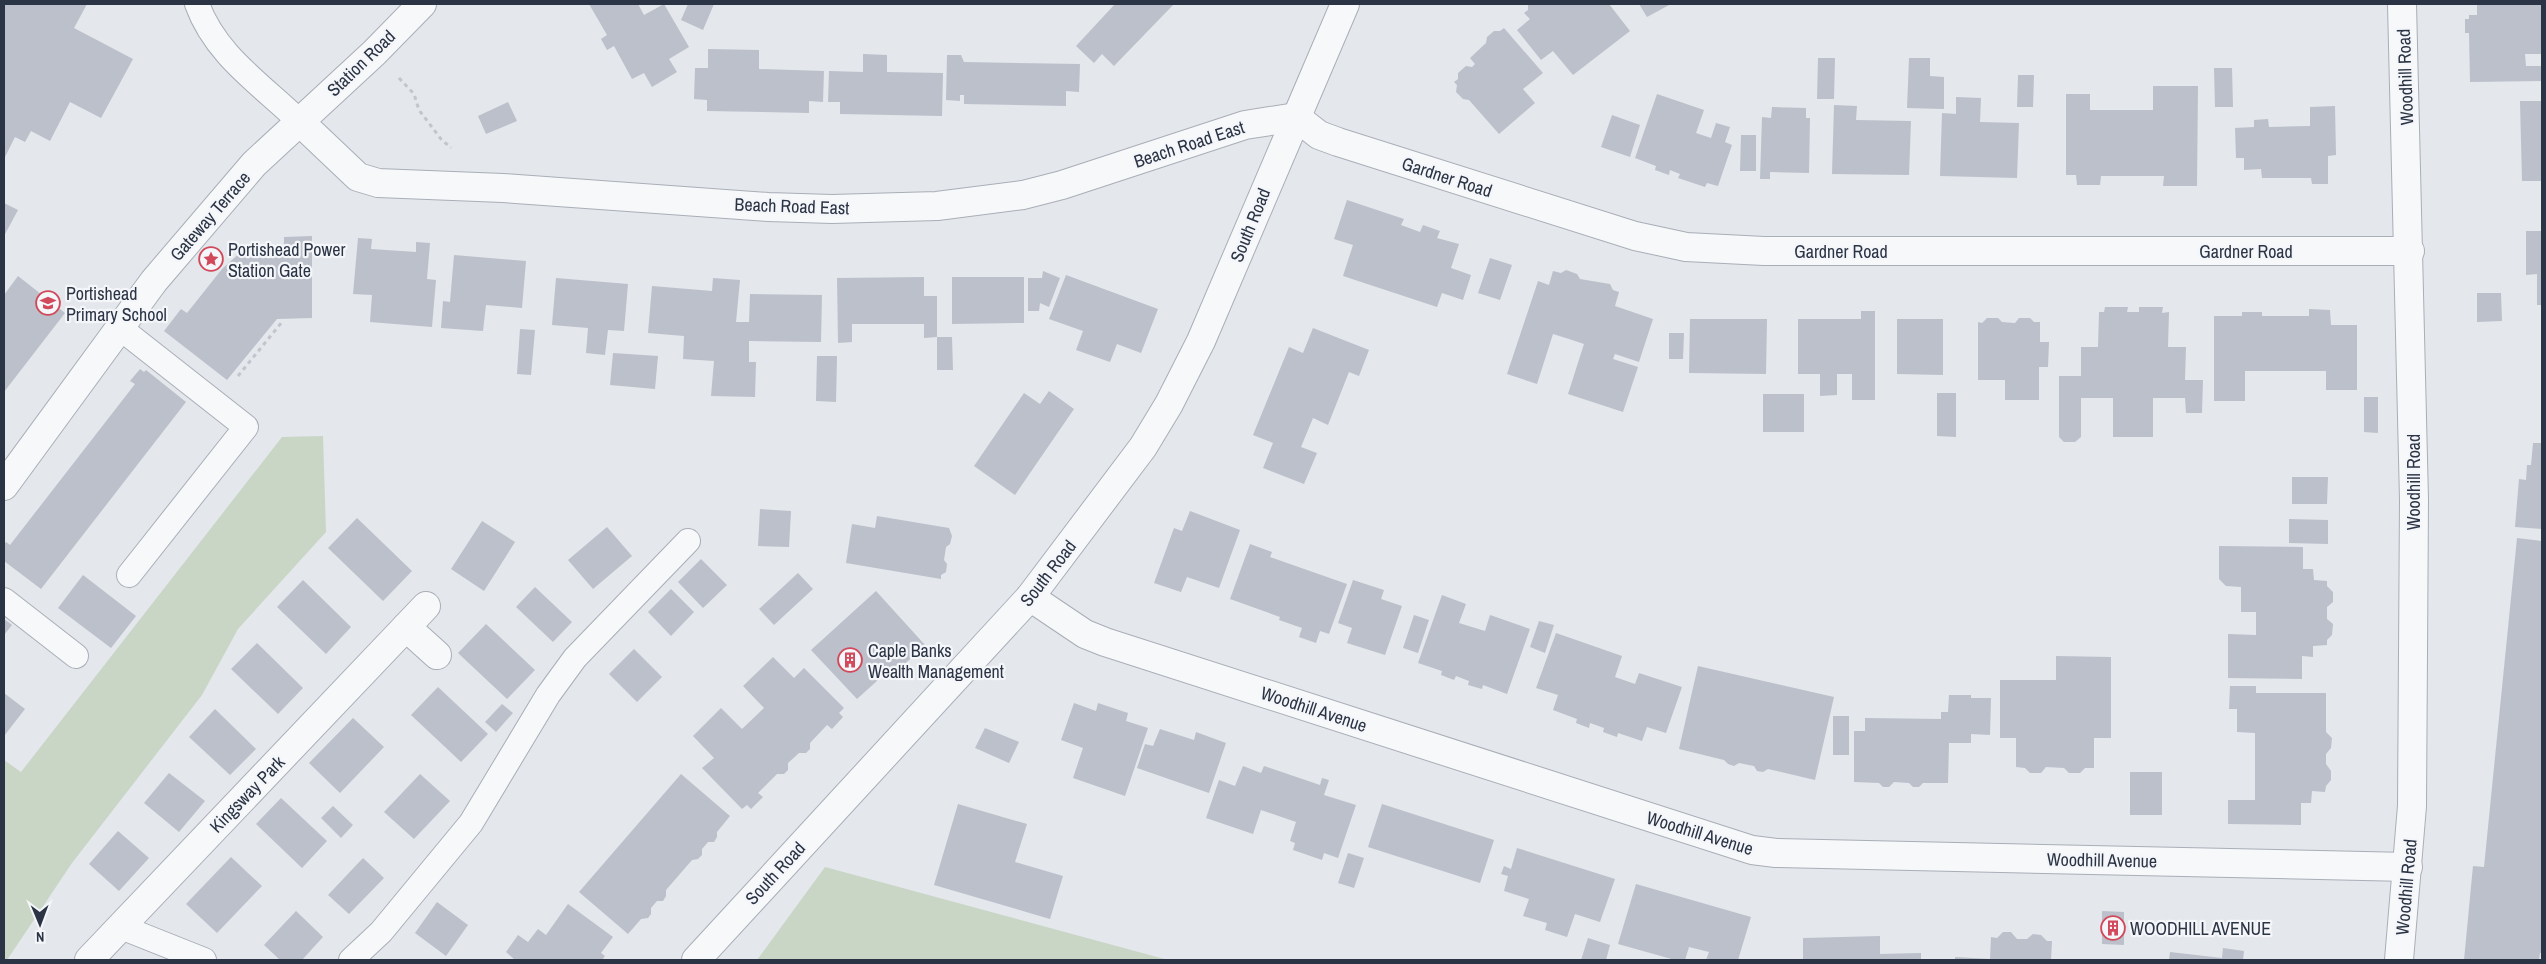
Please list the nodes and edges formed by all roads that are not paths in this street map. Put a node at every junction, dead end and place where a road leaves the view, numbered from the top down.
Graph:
1 (197, 4) edge
2 (422, 4) edge
3 (1345, 4) edge
4 (2402, 4) edge
5 (1296, 117) junction
6 (300, 122) junction
7 (2410, 251) junction
8 (120, 328) junction
9 (4, 486) edge
10 (688, 541) dead end
11 (129, 575) dead end
12 (1030, 597) junction
13 (4, 600) edge
14 (426, 606) dead end
15 (406, 627) junction
16 (437, 655) dead end
17 (76, 656) dead end
18 (2408, 867) junction
19 (121, 927) junction
20 (89, 960) edge
21 (204, 960) edge
22 (351, 960) edge
23 (696, 960) edge
24 (2399, 960) edge

1 - 6 lane
2 - 6 street, Station Road
3 - 5 street, South Road
4 - 7 street, Woodhill Road
5 - 6 street, Beach Road East
5 - 7 street, Gardner Road
5 - 12 street, South Road
6 - 8 street, Gateway Terrace
7 - 18 street, Woodhill Road
8 - 9 street, Gateway Terrace
8 - 11 lane
10 - 22 lane
12 - 18 street, Woodhill Avenue
12 - 23 street, South Road
13 - 17 lane
14 - 15 street, Kingsway Park
15 - 16 street
15 - 19 street, Kingsway Park
18 - 24 street, Woodhill Road
19 - 20 street, Kingsway Park
19 - 21 lane

